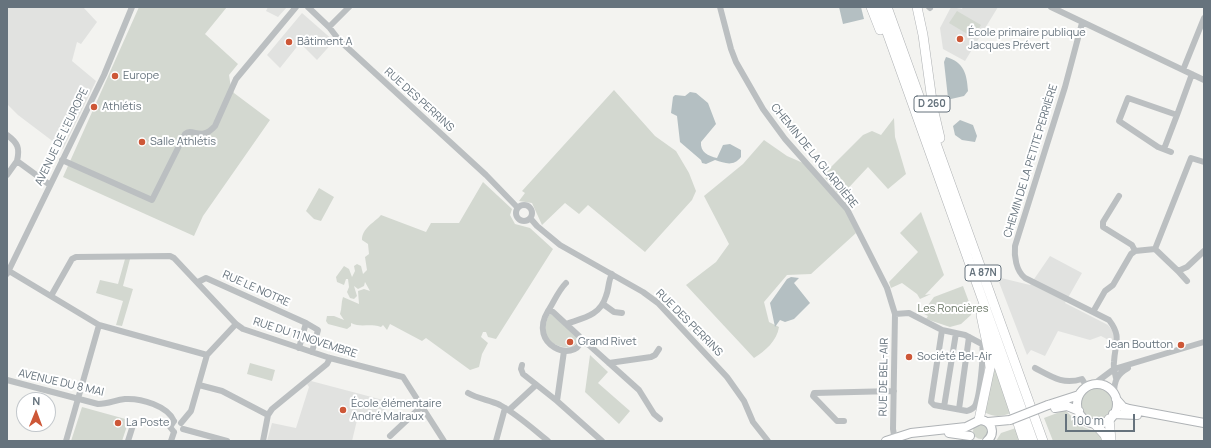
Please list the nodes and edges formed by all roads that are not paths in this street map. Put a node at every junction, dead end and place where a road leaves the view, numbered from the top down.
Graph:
1 (132, 7) edge
2 (296, 7) edge
3 (308, 7) edge
4 (349, 7) edge
5 (720, 7) edge
6 (871, 7) edge
7 (878, 7) edge
8 (887, 7) edge
9 (917, 7) edge
10 (1050, 7) edge
11 (1204, 18) edge
12 (1082, 23) junction
13 (329, 27) junction
14 (892, 46) junction
15 (1183, 70) junction
16 (1192, 74) junction
17 (1204, 80) edge
18 (1177, 115) junction
19 (7, 135) edge
20 (1164, 149) junction
21 (1171, 152) dead end
22 (940, 153) junction
23 (62, 160) junction
24 (17, 161) junction
25 (1204, 162) edge
26 (7, 175) edge
27 (50, 185) junction
28 (1119, 196) dead end
29 (518, 208) junction
30 (530, 218) junction
31 (1154, 249) junction
32 (1135, 251) junction
33 (1202, 255) edge
34 (967, 257) junction
35 (1178, 271) junction
36 (8, 272) edge
37 (612, 274) junction
38 (198, 282) junction
39 (1187, 282) dead end
40 (566, 283) dead end
41 (51, 296) junction
42 (603, 304) junction
43 (548, 311) junction
44 (1093, 312) junction
45 (622, 313) dead end
46 (895, 314) junction
47 (981, 315) junction
48 (306, 323) junction
49 (236, 324) junction
50 (566, 324) junction
51 (99, 325) junction
52 (942, 330) junction
53 (956, 333) junction
54 (969, 337) junction
55 (581, 341) junction
56 (1204, 342) edge
57 (299, 348) junction
58 (659, 348) dead end
59 (564, 351) junction
60 (312, 352) junction
61 (207, 355) junction
62 (330, 358) junction
63 (609, 363) junction
64 (1135, 364) junction
65 (522, 365) dead end
66 (1035, 368) dead end
67 (1114, 369) junction
68 (1116, 378) junction
69 (7, 380) edge
70 (199, 385) junction
71 (536, 385) junction
72 (1091, 385) junction
73 (894, 391) junction
74 (468, 393) dead end
75 (1026, 393) junction
76 (1079, 396) junction
77 (1115, 396) junction
78 (78, 399) junction
79 (557, 401) junction
80 (422, 406) junction
81 (944, 407) junction
82 (1049, 407) junction
83 (507, 409) junction
84 (959, 409) junction
85 (1079, 411) junction
86 (268, 415) junction
87 (1111, 417) junction
88 (660, 419) dead end
89 (174, 421) junction
90 (844, 421) dead end
91 (134, 422) dead end
92 (975, 422) junction
93 (988, 422) junction
94 (1010, 422) junction
95 (1094, 423) junction
96 (1204, 423) edge
97 (182, 426) junction
98 (1204, 428) edge
99 (174, 432) junction
100 (992, 433) junction
101 (390, 436) dead end
102 (203, 438) edge
103 (972, 439) edge
104 (893, 440) edge
105 (66, 441) edge
106 (128, 441) edge
107 (171, 441) edge
108 (227, 441) edge
109 (263, 441) edge
110 (444, 441) edge
111 (496, 441) edge
112 (548, 441) edge
113 (602, 441) edge
114 (768, 441) edge
115 (987, 441) edge
116 (1024, 441) edge
117 (1033, 441) edge
118 (1043, 441) edge
119 (1050, 441) edge
120 (1107, 441) edge
121 (1112, 441) edge

1 - 23 street, AVENUE DE L'EUROPE
2 - 23 street
3 - 13 street, RUE DES PERRINS
4 - 13 street
5 - 46 street, CHEMIN DE LA GLARDIÈRE
6 - 14 highway
7 - 14 highway, A 87N
8 - 22 highway, A 87N
9 - 22 highway, D 260
10 - 12 street
11 - 15 street
12 - 15 street
12 - 44 street, CHEMIN DE LA PETITE PERRIÈRE
13 - 29 street, RUE DES PERRINS
14 - 34 highway, A 87N
15 - 16 street
16 - 17 street
16 - 18 street
18 - 20 street
18 - 20 street
19 - 24 street
20 - 21 street
22 - 75 highway, A 87N
23 - 27 street, AVENUE DE L'EUROPE
24 - 26 street
24 - 27 street
25 - 31 street
27 - 36 street, AVENUE DE L'EUROPE
28 - 32 street
29 - 30 street
29 - 30 street
30 - 37 street, RUE DES PERRINS
31 - 32 street
31 - 35 street
32 - 44 street
33 - 35 street
34 - 47 highway
34 - 117 highway, A 87N
35 - 39 street
36 - 41 street
37 - 42 street
37 - 114 street, RUE DES PERRINS
38 - 41 street, RUE DU 11 NOVEMBRE
38 - 48 street, RUE LE NOTRE
38 - 49 street, RUE DU 11 NOVEMBRE
40 - 43 street
41 - 51 street
42 - 45 street
42 - 50 street
43 - 50 street
43 - 59 street
44 - 67 street, CHEMIN DE LA PETITE PERRIÈRE
46 - 52 street
46 - 73 street, RUE DE BEL-AIR
47 - 92 highway
47 - 116 highway
48 - 57 street
48 - 60 street, RUE LE NOTRE
49 - 57 street, RUE DU 11 NOVEMBRE
49 - 61 street
50 - 55 street
51 - 61 street
51 - 78 street
52 - 53 street
52 - 81 street
53 - 54 street
53 - 81 street
54 - 84 street
54 - 84 street
55 - 59 street
55 - 63 street
56 - 64 street
57 - 60 street, RUE DU 11 NOVEMBRE
58 - 63 street
59 - 79 street
60 - 62 street, RUE DU 11 NOVEMBRE
61 - 70 street
62 - 80 street, RUE DU 11 NOVEMBRE
62 - 86 street
63 - 88 street
64 - 67 street
64 - 68 street
65 - 71 street
66 - 72 street
67 - 68 street, CHEMIN DE LA PETITE PERRIÈRE
67 - 72 street
68 - 77 street, CHEMIN DE LA PETITE PERRIÈRE
69 - 78 street, AVENUE DU 8 MAI
70 - 86 street
70 - 97 street
71 - 79 street
71 - 83 street
72 - 76 main road
72 - 77 main road
73 - 90 street
73 - 104 street, RUE DE BEL-AIR
74 - 83 street
75 - 118 highway, A 87N
75 - 119 highway
76 - 82 main road
76 - 85 main road
77 - 87 main road
77 - 96 main road
78 - 89 street, AVENUE DU 8 MAI
78 - 105 street
79 - 113 street
80 - 101 street
80 - 110 street, RUE DU 11 NOVEMBRE
81 - 84 street
82 - 85 main road
82 - 94 main road
83 - 111 street
83 - 112 street
85 - 95 main road
86 - 109 street
87 - 95 main road
87 - 98 main road
87 - 121 highway
89 - 97 street
89 - 99 street
91 - 106 street
92 - 93 main road
92 - 103 main road
92 - 104 main road
93 - 94 main road
93 - 100 main road
94 - 100 main road
95 - 120 highway
97 - 99 street
97 - 102 street
99 - 107 street
100 - 115 main road
102 - 108 street
103 - 104 main road

